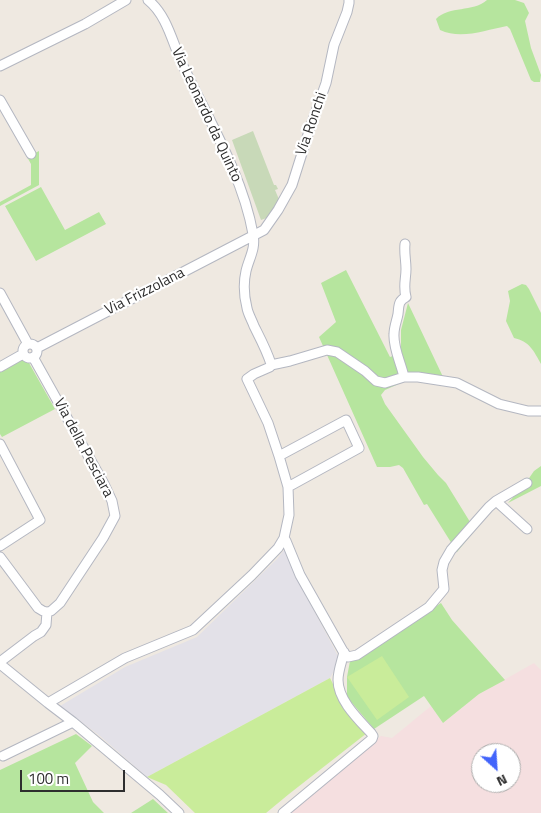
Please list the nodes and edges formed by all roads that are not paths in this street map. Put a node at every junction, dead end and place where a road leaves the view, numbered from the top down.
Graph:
1 (126, 0) edge
2 (148, 0) edge
3 (349, 0) edge
4 (0, 66) edge
5 (0, 100) edge
6 (31, 154) dead end
7 (254, 236) junction
8 (405, 244) dead end
9 (0, 293) edge
10 (28, 344) junction
11 (37, 348) junction
12 (23, 354) junction
13 (33, 357) junction
14 (271, 365) junction
15 (0, 367) edge
16 (404, 377) junction
17 (541, 412) edge
18 (0, 444) edge
19 (279, 456) junction
20 (527, 483) dead end
21 (288, 486) junction
22 (496, 501) junction
23 (527, 529) dead end
24 (284, 538) junction
25 (0, 546) edge
26 (278, 548) junction
27 (0, 557) edge
28 (295, 565) junction
29 (48, 612) junction
30 (344, 652) junction
31 (0, 663) edge
32 (48, 704) junction
33 (73, 722) junction
34 (3, 756) dead end
35 (179, 813) edge
36 (283, 813) edge

1 - 4 street
2 - 7 street, Via Leonardo da Quinto
3 - 7 street, Via Ronchi
5 - 6 street
7 - 11 street, Via Frizzolana
7 - 14 street
8 - 16 street
9 - 10 street
10 - 11 street
10 - 12 street
11 - 13 street
12 - 13 street
12 - 15 street
13 - 29 street, Via della Pesciara
14 - 16 street
14 - 19 street
16 - 17 street
18 - 25 street
19 - 21 street
19 - 21 street
20 - 22 street
21 - 24 street
22 - 23 street
22 - 30 street
24 - 26 street
24 - 28 street
26 - 28 street
26 - 32 street
27 - 29 street
28 - 30 street
29 - 31 street
30 - 36 street
31 - 32 street
32 - 33 street
33 - 34 street
33 - 35 street

